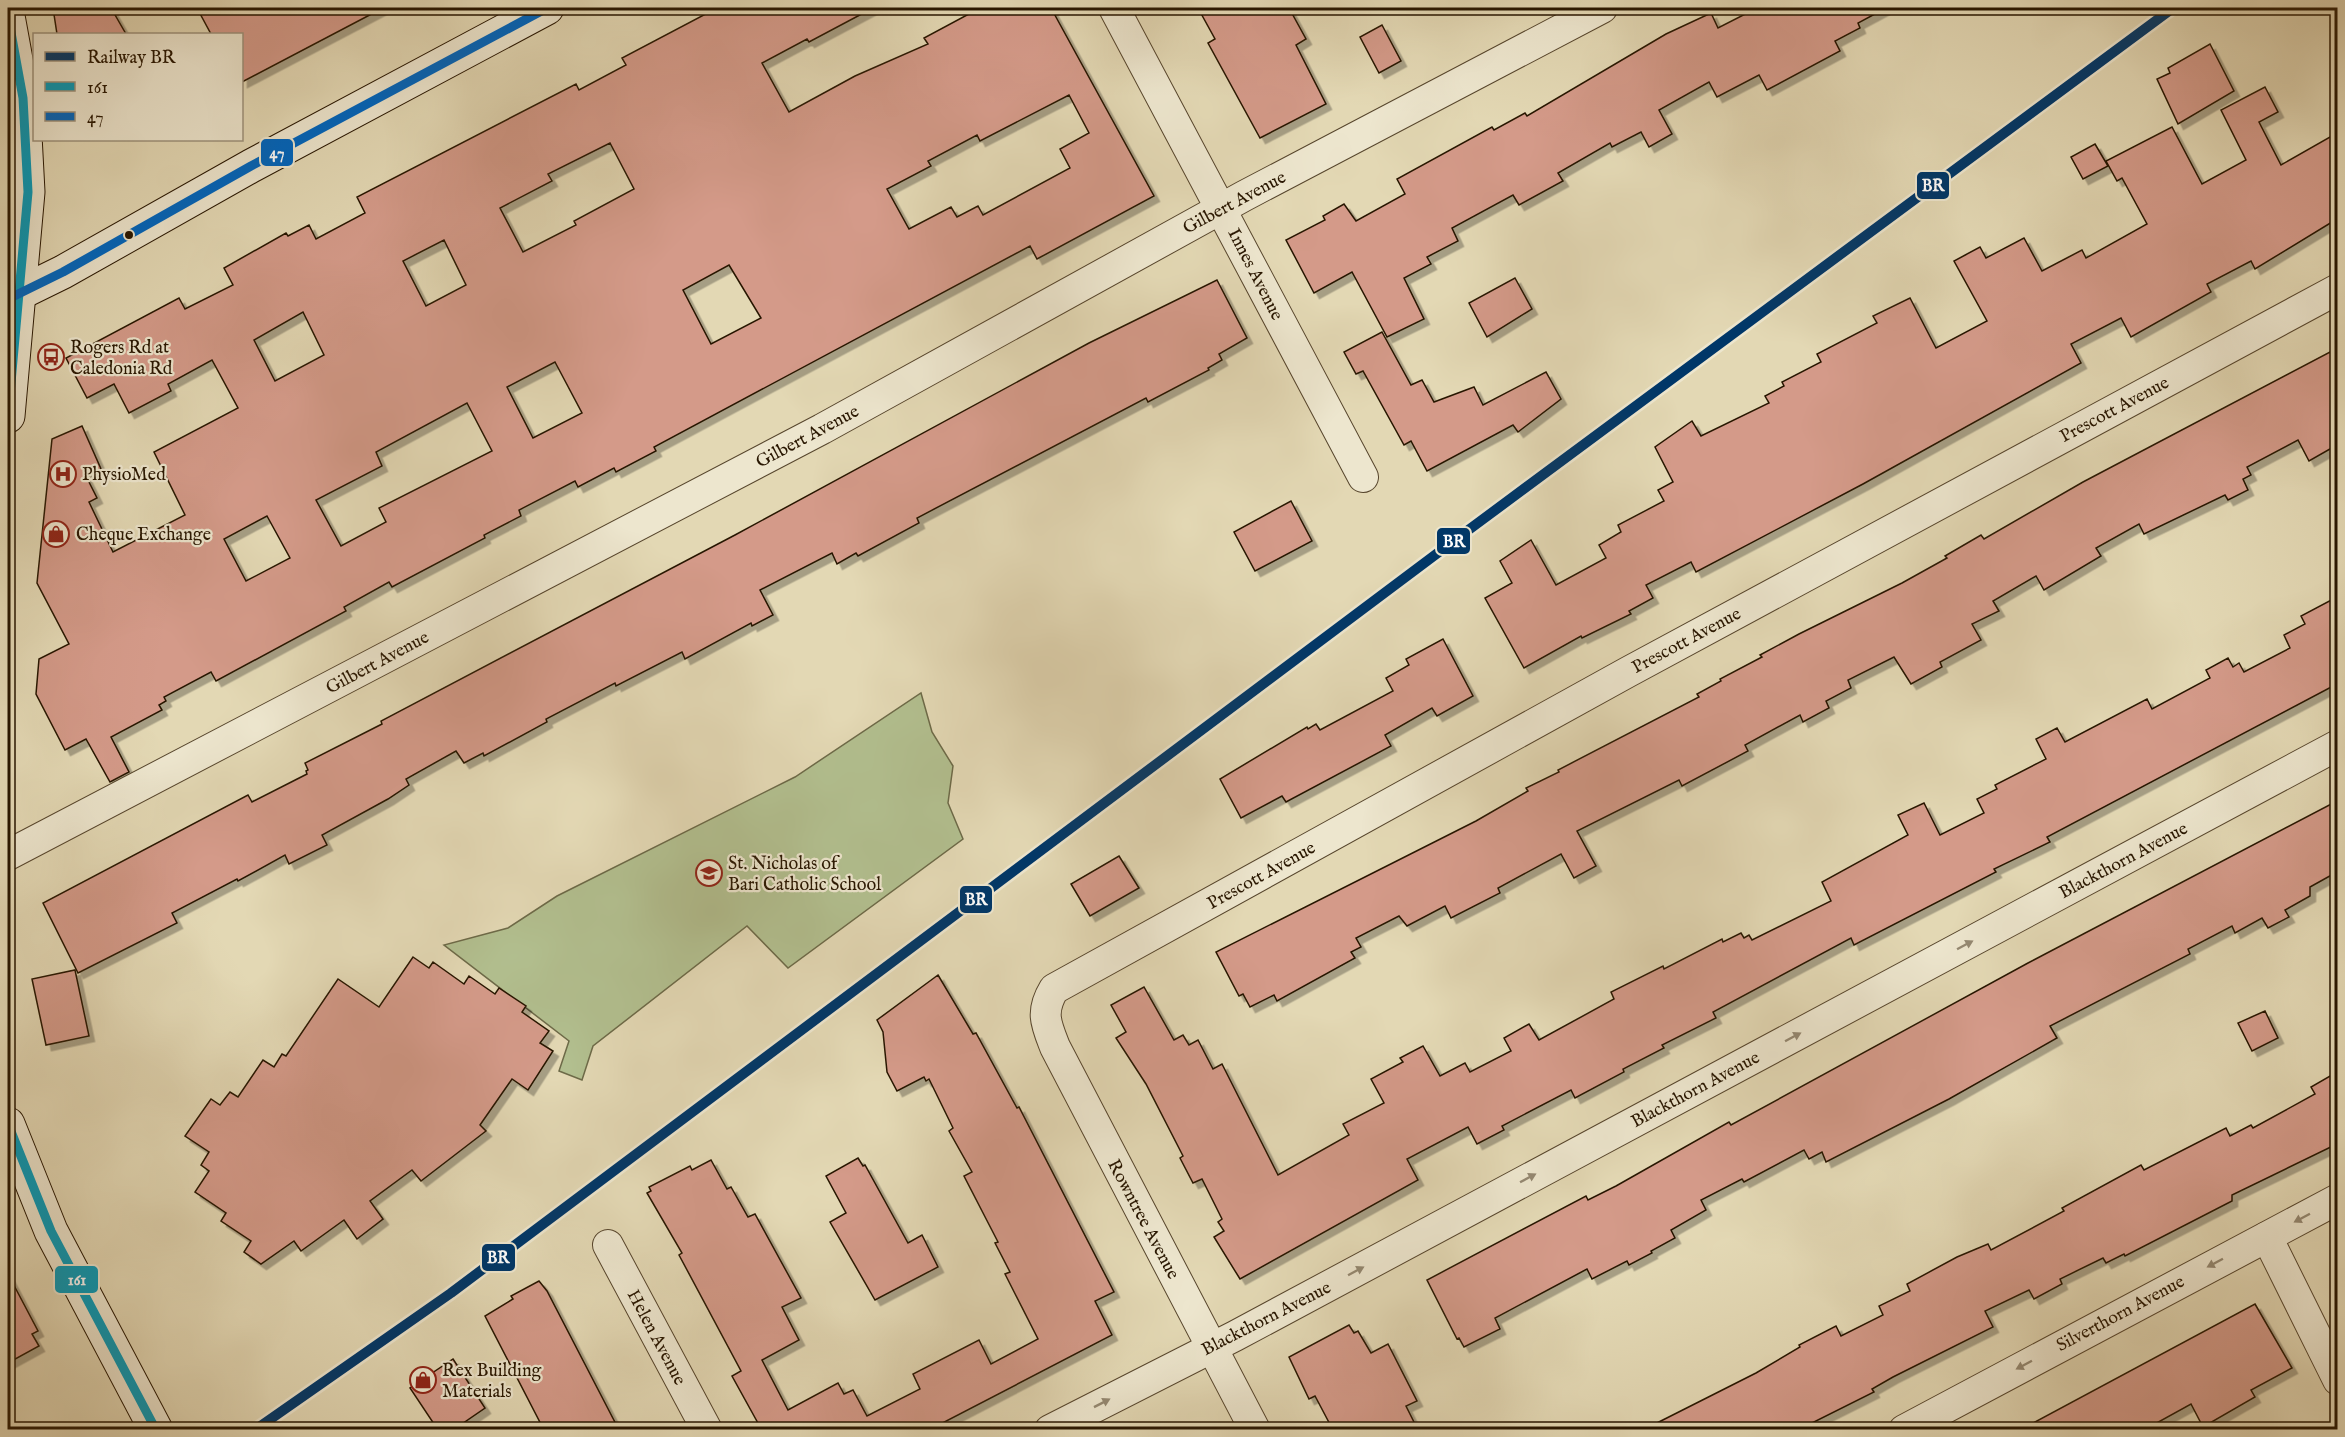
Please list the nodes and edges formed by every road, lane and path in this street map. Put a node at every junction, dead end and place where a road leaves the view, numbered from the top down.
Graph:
1 (547, 8) edge
2 (1114, 8) edge
3 (1602, 8) edge
4 (8, 16) edge
5 (1222, 208) junction
6 (2337, 289) edge
7 (13, 296) edge
8 (8, 416) edge
9 (1363, 477) dead end
10 (2337, 745) edge
11 (8, 855) edge
12 (1045, 1004) joint
13 (8, 1124) edge
14 (2337, 1199) edge
15 (2267, 1237) junction
16 (608, 1245) dead end
17 (1212, 1346) junction
18 (2337, 1380) edge
19 (156, 1430) edge
20 (707, 1430) edge
21 (1050, 1430) edge
22 (1255, 1430) edge
23 (1904, 1430) edge

1 - 7 street
2 - 5 street, Innes Avenue
3 - 5 street, Gilbert Avenue
4 - 7 street
5 - 9 street, Innes Avenue
5 - 11 street, Gilbert Avenue
6 - 12 street, Prescott Avenue
7 - 8 street
17 -> 10 street, Blackthorn Avenue
12 - 17 street, Rowntree Avenue
13 - 19 street
14 -> 15 street, Silverthorn Avenue
15 - 18 street
15 -> 23 street, Silverthorn Avenue
16 - 20 street, Helen Avenue
21 -> 17 street, Blackthorn Avenue
17 - 22 street, Rowntree Avenue

